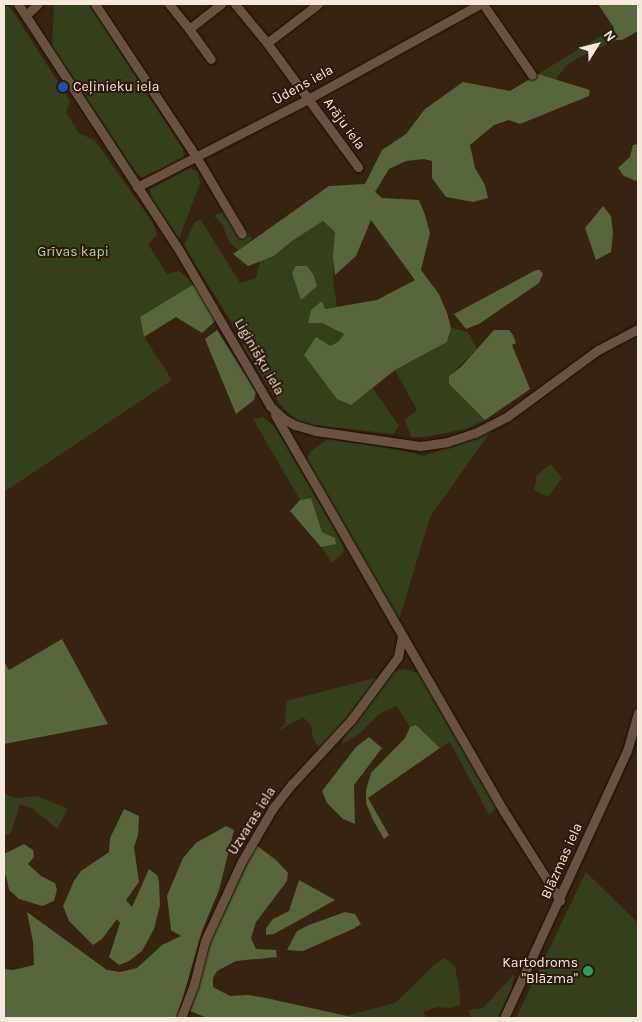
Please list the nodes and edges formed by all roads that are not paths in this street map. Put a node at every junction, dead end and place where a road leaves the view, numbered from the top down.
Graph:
1 (18, 4) edge
2 (38, 4) edge
3 (95, 4) edge
4 (169, 4) edge
5 (221, 4) edge
6 (235, 4) edge
7 (318, 4) edge
8 (481, 4) edge
9 (26, 15) junction
10 (189, 29) junction
11 (267, 43) junction
12 (211, 59) dead end
13 (532, 75) dead end
14 (308, 98) junction
15 (197, 158) junction
16 (358, 166) dead end
17 (137, 188) junction
18 (242, 234) dead end
19 (638, 329) edge
20 (270, 406) junction
21 (402, 637) junction
22 (638, 713) edge
23 (560, 900) junction
24 (181, 1018) edge
25 (504, 1018) edge

1 - 9 street, Liginišķu iela
2 - 9 street
3 - 15 street
4 - 10 street
5 - 10 street
6 - 11 street, Arāju iela
7 - 11 street
8 - 13 street
8 - 14 street, Ūdens iela
9 - 17 street, Liginišķu iela
10 - 12 street
11 - 14 street, Arāju iela
14 - 15 street, Ūdens iela
14 - 16 street, Arāju iela
15 - 17 street, Ūdens iela
15 - 18 street
17 - 20 street, Liginišķu iela
19 - 20 street, Liginišķu iela
20 - 21 street
21 - 23 street
21 - 24 street, Uzvaras iela
22 - 23 street, Blāzmas iela
23 - 25 street, Blāzmas iela

